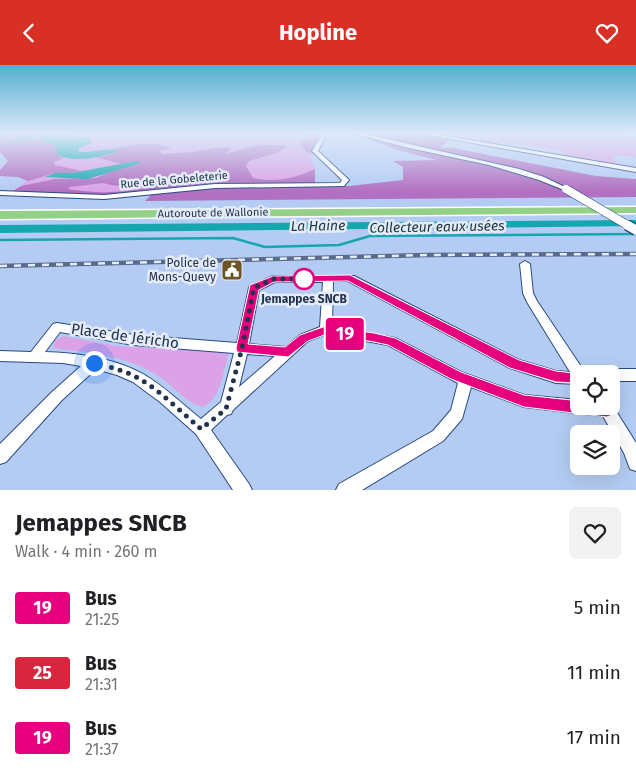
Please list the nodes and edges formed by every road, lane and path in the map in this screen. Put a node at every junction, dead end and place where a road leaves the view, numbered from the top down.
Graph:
1 (317, 153) edge
2 (436, 153) edge
3 (537, 153) edge
4 (636, 170) edge
5 (0, 193) edge
6 (636, 201) edge
7 (0, 207) edge
8 (636, 210) edge
9 (0, 215) edge
10 (636, 231) edge
11 (525, 264) dead end
12 (328, 281) junction
13 (326, 330) junction
14 (242, 348) junction
15 (288, 352) junction
16 (0, 356) edge
17 (34, 357) junction
18 (94, 363) junction
19 (573, 365) edge
20 (620, 375) edge
21 (636, 375) edge
22 (570, 378) edge
23 (466, 379) junction
24 (570, 405) edge
25 (226, 409) junction
26 (610, 415) edge
27 (201, 429) junction
28 (0, 456) edge
29 (636, 463) edge
30 (243, 490) edge
31 (345, 490) edge

1 - 5 street, Rue de la Gobeleterie
2 - 10 street, bridge
3 - 4 street
6 - 7 highway, Autoroute de Wallonie
8 - 9 highway, Autoroute de Wallonie
11 - 19 street
12 - 13 street
12 - 14 street
12 - 22 street
13 - 15 street
13 - 23 street
14 - 15 street
14 - 17 street, Place de Jéricho
14 - 25 street
15 - 25 street
16 - 17 street
17 - 18 street
18 - 27 street
18 - 28 street
20 - 21 street
23 - 24 street
23 - 31 street
25 - 27 street
26 - 29 street
27 - 30 street

